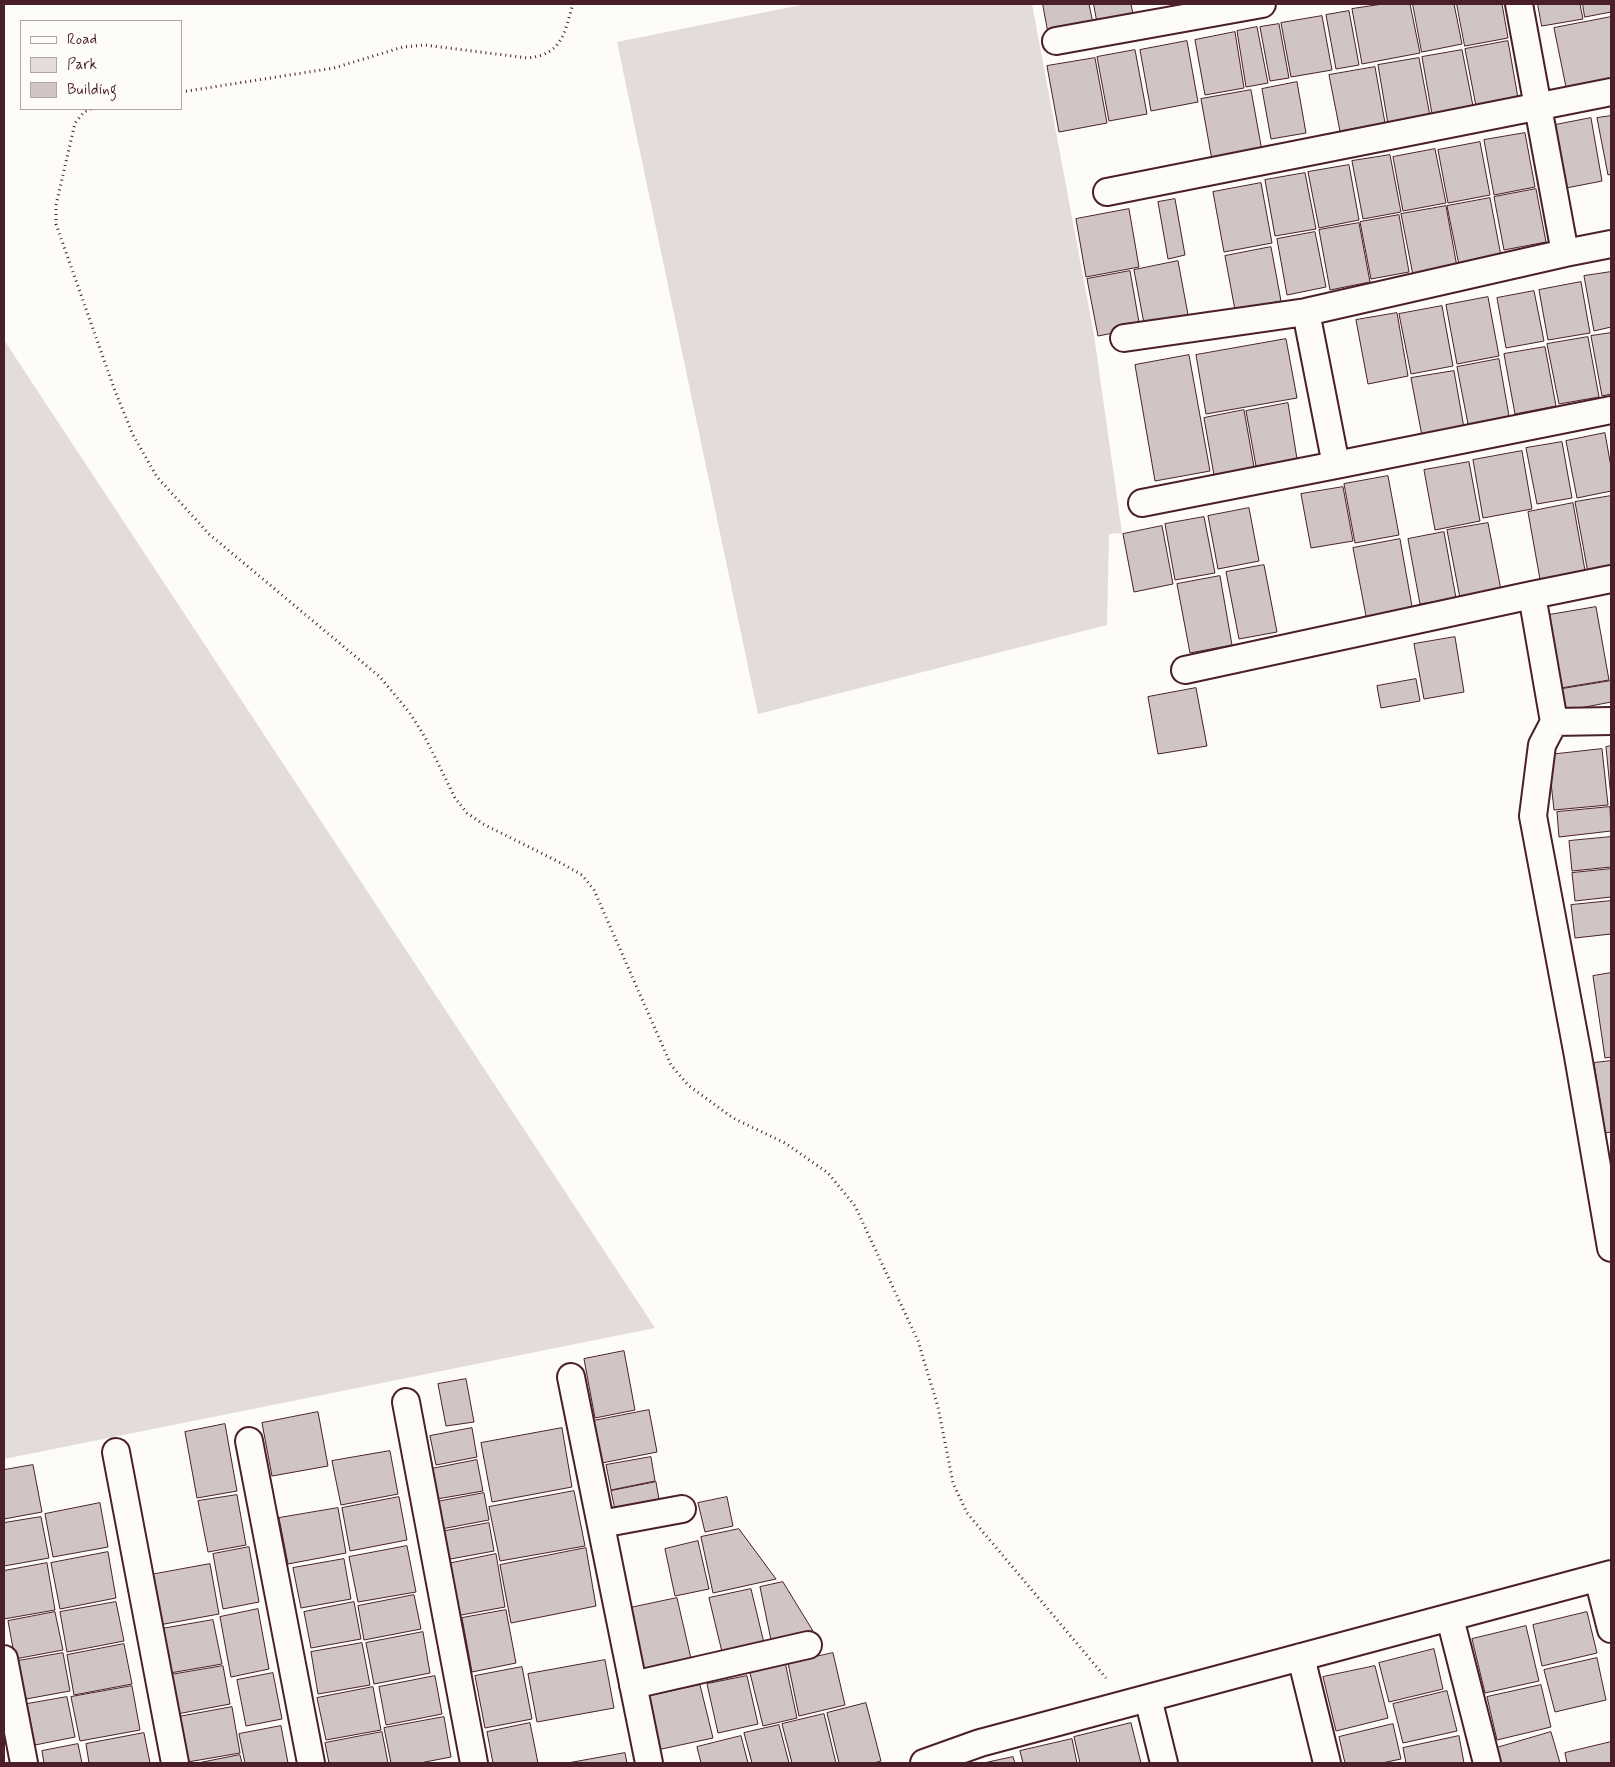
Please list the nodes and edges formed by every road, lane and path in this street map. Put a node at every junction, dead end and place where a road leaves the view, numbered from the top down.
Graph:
1 (573, 4) edge
2 (1262, 4) edge
3 (1519, 4) edge
4 (1056, 41) dead end
5 (182, 92) edge
6 (1611, 92) edge
7 (1538, 107) junction
8 (89, 110) edge
9 (1107, 192) dead end
10 (1611, 244) edge
11 (1565, 253) junction
12 (1306, 312) junction
13 (1124, 338) dead end
14 (1611, 410) edge
15 (1336, 464) junction
16 (1142, 502) dead end
17 (1611, 579) edge
18 (1532, 594) junction
19 (1185, 670) dead end
20 (1611, 721) edge
21 (1554, 722) junction
22 (1611, 1248) edge
23 (571, 1377) dead end
24 (406, 1402) dead end
25 (248, 1441) dead end
26 (116, 1452) dead end
27 (682, 1510) dead end
28 (601, 1524) junction
29 (1604, 1576) edge
30 (1450, 1618) junction
31 (1611, 1629) edge
32 (808, 1645) dead end
33 (1301, 1657) junction
34 (4, 1659) edge
35 (633, 1685) junction
36 (1138, 1701) junction
37 (24, 1763) edge
38 (175, 1763) edge
39 (311, 1763) edge
40 (474, 1763) edge
41 (649, 1763) edge
42 (924, 1763) edge
43 (1164, 1763) edge
44 (1327, 1763) edge
45 (1487, 1763) edge

1 - 5 path
2 - 4 street
3 - 7 street
6 - 7 street
7 - 9 street
7 - 11 street
8 - 36 path
10 - 11 street
11 - 12 street
12 - 13 street
12 - 15 street
14 - 15 street
15 - 16 street
17 - 18 street
18 - 19 street
18 - 21 street
20 - 21 street
21 - 22 street
23 - 28 street
24 - 40 street
25 - 39 street
26 - 38 street
27 - 28 street
28 - 35 street
29 - 30 street
29 - 31 street
30 - 33 street
30 - 45 street
32 - 35 street
33 - 36 street
33 - 44 street
34 - 37 street
35 - 41 street
36 - 42 street
36 - 43 street

